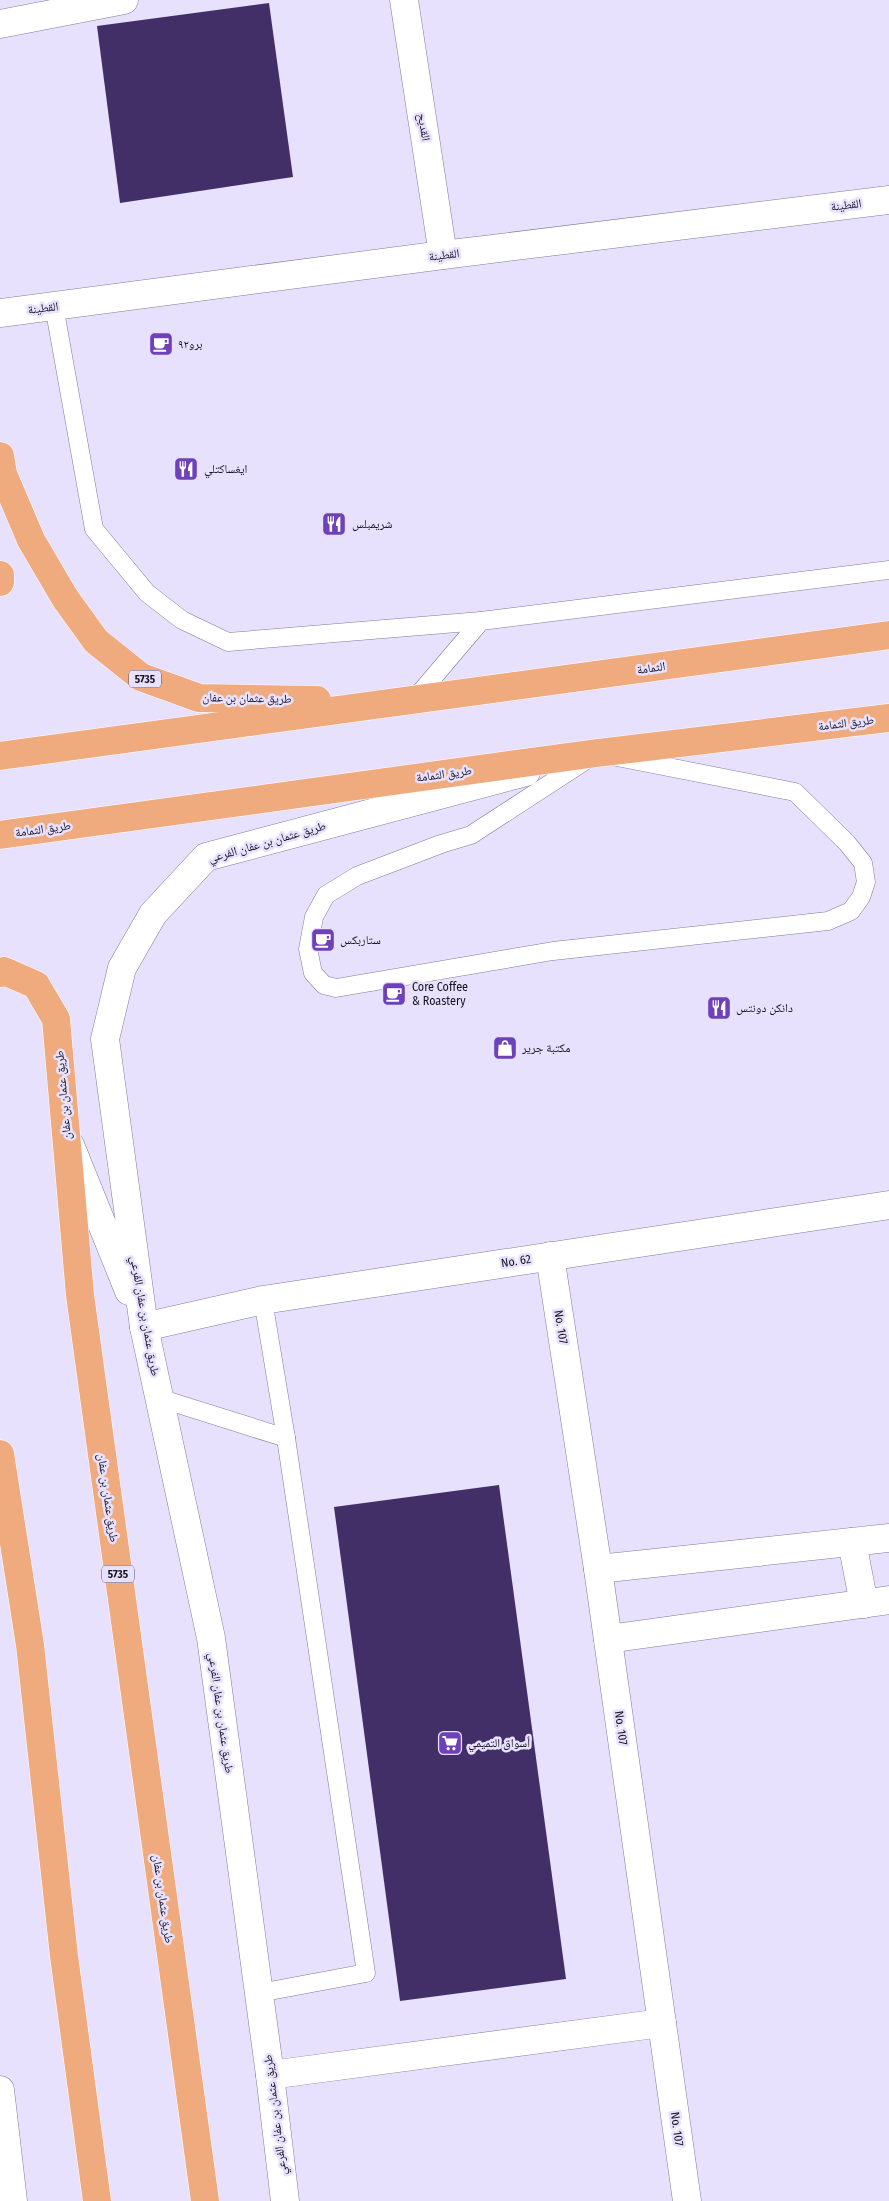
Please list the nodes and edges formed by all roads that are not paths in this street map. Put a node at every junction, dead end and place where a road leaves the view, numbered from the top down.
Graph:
1 (124, 0) edge
2 (404, 0) edge
3 (0, 24) edge
4 (889, 200) edge
5 (443, 255) junction
6 (54, 306) junction
7 (0, 313) edge
8 (0, 456) edge
9 (889, 570) edge
10 (0, 576) edge
11 (0, 582) edge
12 (481, 621) junction
13 (889, 635) edge
14 (414, 701) junction
15 (889, 718) edge
16 (597, 753) junction
17 (0, 756) edge
18 (0, 835) edge
19 (0, 973) edge
20 (67, 1138) junction
21 (889, 1205) edge
22 (550, 1256) junction
23 (264, 1300) junction
24 (144, 1327) junction
25 (159, 1398) junction
26 (286, 1438) junction
27 (0, 1454) edge
28 (0, 1510) edge
29 (889, 1538) edge
30 (852, 1542) junction
31 (598, 1569) junction
32 (877, 1602) edge
33 (608, 1639) junction
34 (30, 1645) junction
35 (64, 1956) junction
36 (259, 1993) junction
37 (662, 2023) junction
38 (270, 2075) junction
39 (0, 2090) edge
40 (13, 2201) edge
41 (83, 2201) edge
42 (97, 2201) edge
43 (205, 2201) edge
44 (285, 2201) edge
45 (687, 2201) edge

1 - 3 street
2 - 5 street, القديح
4 - 5 street, القطينة
5 - 6 street, القطينة
6 - 7 street, القطينة
6 - 12 lane
8 - 14 main road, طريق عثمان بن عفان / 5735
9 - 12 lane
10 - 11 main road
12 - 14 lane
13 - 14 main road, الثمامة
14 - 17 main road
15 - 16 main road, طريق الثمامة
16 - 16 lane
16 - 18 main road, طريق الثمامة
16 - 24 street, طريق عثمان بن عفان الفرعي
19 - 20 main road, طريق عثمان بن عفان / 5735
20 - 24 street
20 - 43 main road, طريق عثمان بن عفان / 5735
21 - 22 street, No. 62
22 - 23 street, No. 62
22 - 31 street, No. 107
23 - 24 street, No. 62
23 - 26 lane
24 - 25 street, طريق عثمان بن عفان الفرعي
25 - 26 lane
25 - 36 street, طريق عثمان بن عفان الفرعي
26 - 36 lane
27 - 34 main road
28 - 34 street
29 - 30 street
30 - 31 street
30 - 32 street
31 - 33 street, No. 107
32 - 33 street
33 - 37 street, No. 107
34 - 35 main road
35 - 41 street
35 - 42 main road
36 - 38 street, طريق عثمان بن عفان الفرعي
37 - 38 street
37 - 45 street, No. 107
38 - 44 street, طريق عثمان بن عفان الفرعي
39 - 40 street

